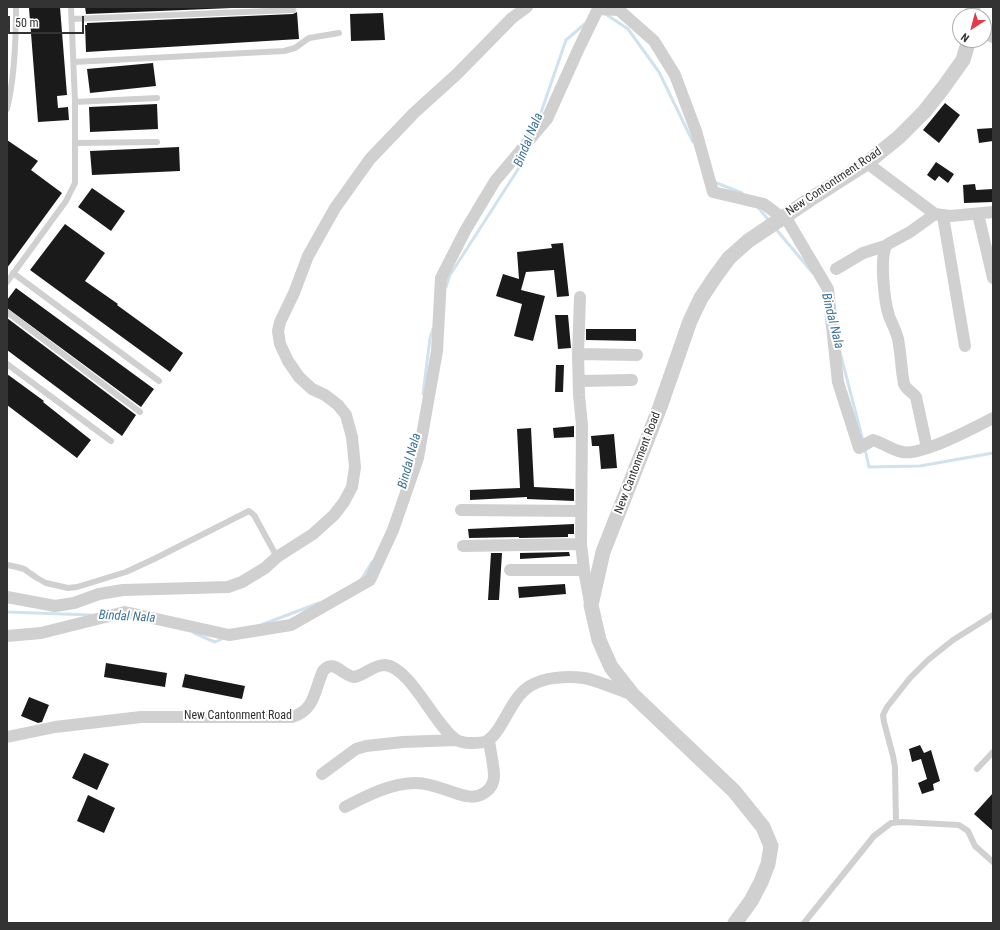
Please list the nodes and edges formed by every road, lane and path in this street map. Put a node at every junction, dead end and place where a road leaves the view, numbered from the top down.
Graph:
1 (16, 7) edge
2 (71, 7) edge
3 (527, 7) edge
4 (293, 10) dead end
5 (72, 18) junction
6 (339, 33) dead end
7 (967, 48) edge
8 (74, 62) junction
9 (157, 98) dead end
10 (75, 102) junction
11 (7, 109) edge
12 (157, 142) dead end
13 (76, 143) junction
14 (867, 162) junction
15 (993, 212) edge
16 (978, 214) junction
17 (939, 215) junction
18 (748, 241) joint
19 (885, 246) junction
20 (836, 269) dead end
21 (14, 273) junction
22 (993, 278) edge
23 (7, 282) edge
24 (580, 297) dead end
25 (7, 312) edge
26 (965, 346) dead end
27 (578, 354) junction
28 (637, 355) dead end
29 (7, 364) edge
30 (632, 380) dead end
31 (159, 381) dead end
32 (579, 381) junction
33 (140, 412) dead end
34 (993, 418) edge
35 (111, 441) dead end
36 (927, 448) junction
37 (460, 510) dead end
38 (581, 511) junction
39 (581, 544) junction
40 (463, 546) dead end
41 (277, 557) junction
42 (7, 566) edge
43 (510, 570) dead end
44 (584, 570) junction
45 (7, 597) edge
46 (591, 605) junction
47 (993, 614) edge
48 (7, 636) edge
49 (633, 695) junction
50 (7, 737) edge
51 (456, 740) junction
52 (489, 740) junction
53 (993, 752) edge
54 (977, 769) dead end
55 (322, 774) dead end
56 (344, 807) dead end
57 (896, 822) junction
58 (993, 862) edge
59 (735, 923) edge
60 (804, 923) edge

1 - 11 lane
2 - 5 lane
3 - 41 street
4 - 5 lane
5 - 8 lane
6 - 8 lane
7 - 14 street, New Contontment Road
8 - 10 lane
9 - 10 lane
10 - 13 lane
12 - 13 lane
13 - 21 lane
14 - 17 street
14 - 18 street, New Contontment Road
15 - 16 street
16 - 17 street
16 - 22 street
17 - 19 street
17 - 26 street
18 - 46 street, New Cantonment Road
19 - 20 street
19 - 36 street
21 - 23 lane
21 - 31 lane
24 - 27 street
25 - 33 lane
27 - 28 street
27 - 32 street
29 - 35 lane
30 - 32 street
32 - 38 street
34 - 36 street
36 - 48 street
37 - 38 street
38 - 39 street
39 - 40 street
39 - 44 street
41 - 42 lane
41 - 45 street
43 - 44 street
44 - 46 street
46 - 49 street, New Cantonment Road
47 - 57 lane
49 - 52 street, New Cantonment Road
49 - 59 street, New Cantonment Road
50 - 51 street, New Cantonment Road
51 - 52 street
51 - 55 street
52 - 56 street
53 - 54 lane
57 - 58 lane
57 - 60 lane

